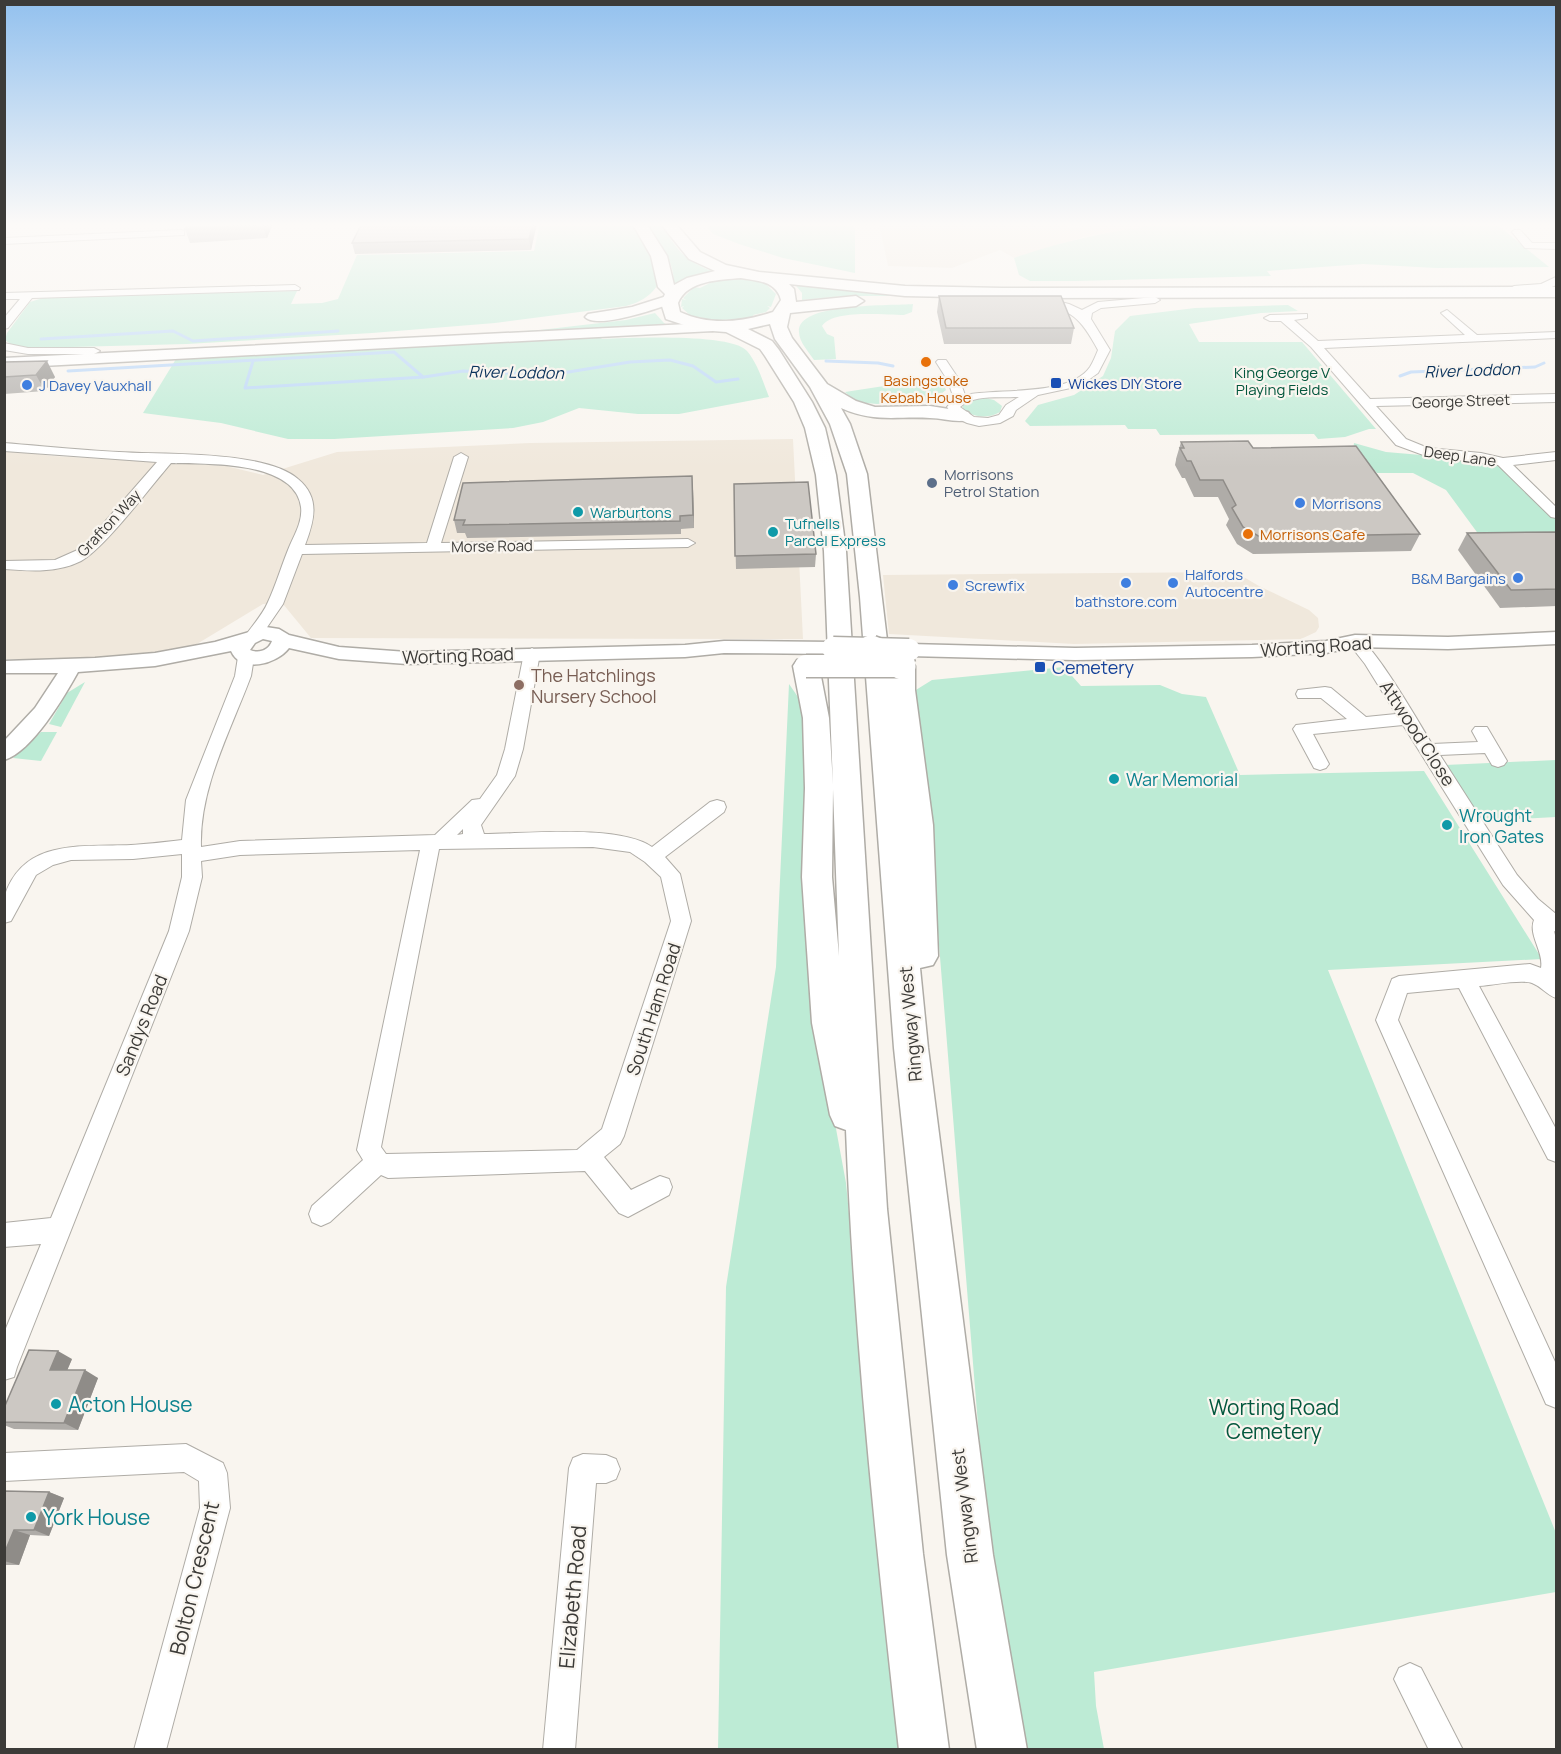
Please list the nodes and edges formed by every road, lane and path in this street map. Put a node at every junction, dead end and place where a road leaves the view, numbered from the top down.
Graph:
1 (21, 305) edge
2 (648, 305) edge
3 (669, 305) edge
4 (786, 305) edge
5 (820, 305) edge
6 (1059, 305) edge
7 (1100, 305) edge
8 (782, 312) junction
9 (1447, 313) dead end
10 (1303, 316) dead end
11 (1284, 317) junction
12 (1086, 318) junction
13 (1270, 318) dead end
14 (4, 326) edge
15 (708, 328) junction
16 (731, 328) junction
17 (1557, 335) edge
18 (1473, 337) junction
19 (1315, 345) junction
20 (4, 346) edge
21 (94, 351) junction
22 (4, 354) edge
23 (942, 362) dead end
24 (4, 363) edge
25 (954, 381) junction
26 (819, 386) junction
27 (1033, 393) junction
28 (977, 394) junction
29 (991, 396) junction
30 (1557, 398) edge
31 (1365, 403) junction
32 (958, 406) junction
33 (1010, 408) junction
34 (874, 413) junction
35 (844, 433) junction
36 (4, 447) edge
37 (1557, 456) edge
38 (461, 457) dead end
39 (168, 459) junction
40 (1503, 462) junction
41 (1557, 514) edge
42 (688, 543) dead end
43 (433, 547) junction
44 (295, 550) junction
45 (4, 565) edge
46 (275, 604) junction
47 (1557, 638) edge
48 (1355, 641) junction
49 (871, 649) joint
50 (257, 650) junction
51 (532, 653) junction
52 (798, 656) junction
53 (906, 658) junction
54 (4, 667) edge
55 (71, 667) junction
56 (1304, 694) dead end
57 (1409, 719) junction
58 (1361, 722) junction
59 (1481, 731) dead end
60 (1428, 750) junction
61 (4, 753) edge
62 (1320, 764) dead end
63 (492, 794) junction
64 (721, 805) dead end
65 (479, 841) junction
66 (436, 843) junction
67 (192, 850) junction
68 (652, 857) junction
69 (4, 915) edge
70 (1551, 921) edge
71 (1465, 980) junction
72 (1553, 985) edge
73 (1557, 1151) edge
74 (588, 1156) junction
75 (378, 1162) junction
76 (660, 1187) dead end
77 (868, 1209) junction
78 (321, 1214) dead end
79 (930, 1214) junction
80 (58, 1229) junction
81 (4, 1235) edge
82 (4, 1367) edge
83 (1557, 1394) edge
84 (4, 1467) edge
85 (606, 1469) dead end
86 (1410, 1679) dead end
87 (150, 1749) edge
88 (559, 1749) edge
89 (924, 1749) edge
90 (1002, 1749) edge
91 (1447, 1749) edge

1 - 14 street
2 - 21 main road
3 - 15 main road
4 - 8 main road, Ringway West
5 - 8 main road
6 - 12 street
7 - 12 street
8 - 16 main road
8 - 26 main road, Ringway West
9 - 18 street
10 - 11 street
11 - 13 street
11 - 19 street, Deep Lane
12 - 27 street
15 - 16 main road
15 - 24 main road
16 - 77 main road
17 - 18 street
18 - 19 street
19 - 31 street, Deep Lane
20 - 21 street
21 - 22 main road
23 - 25 street
25 - 28 street
25 - 32 street
26 - 34 main road
26 - 35 main road, Ringway West
27 - 29 street
27 - 33 street
28 - 29 street
28 - 32 street
29 - 33 street
30 - 31 street, George Street
31 - 40 street, Deep Lane
32 - 33 street
32 - 34 main road
34 - 35 main road
35 - 79 main road, Ringway West
36 - 39 street
37 - 40 street
38 - 43 street
39 - 44 street
39 - 45 street, Grafton Way
40 - 41 street, Deep Lane
42 - 43 street, Morse Road
43 - 44 street, Morse Road
44 - 46 street
46 - 50 street
46 - 50 street
47 - 48 street, Worting Road
48 - 53 street, Worting Road
48 - 57 street, Attwood Close
49 - 52 street, Worting Road, bridge
49 - 53 main road, bridge
50 - 51 street, Worting Road
50 - 55 street, Worting Road
50 - 67 street, Sandys Road
51 - 52 street, Worting Road
51 - 63 street
52 - 53 street, Worting Road, bridge
52 - 77 main road
53 - 79 main road
54 - 55 street, Worting Road
55 - 61 street
56 - 58 street
57 - 58 street
57 - 60 street, Attwood Close
58 - 62 street
59 - 60 street
60 - 70 street, Attwood Close
63 - 65 street
63 - 66 street
64 - 68 street
65 - 66 street, South Ham Road
65 - 68 street, South Ham Road
66 - 67 street, South Ham Road
66 - 75 street
67 - 69 street, South Ham Road
67 - 80 street, Sandys Road
68 - 74 street, South Ham Road
70 - 72 street, Attwood Close
71 - 72 street
71 - 73 street
71 - 83 street
74 - 75 street, South Ham Road
74 - 76 street
75 - 78 street
77 - 89 main road
79 - 90 main road, Ringway West
80 - 81 street
80 - 82 street, Sandys Road
84 - 87 street, Bolton Crescent
85 - 88 street, Elizabeth Road
86 - 91 street

